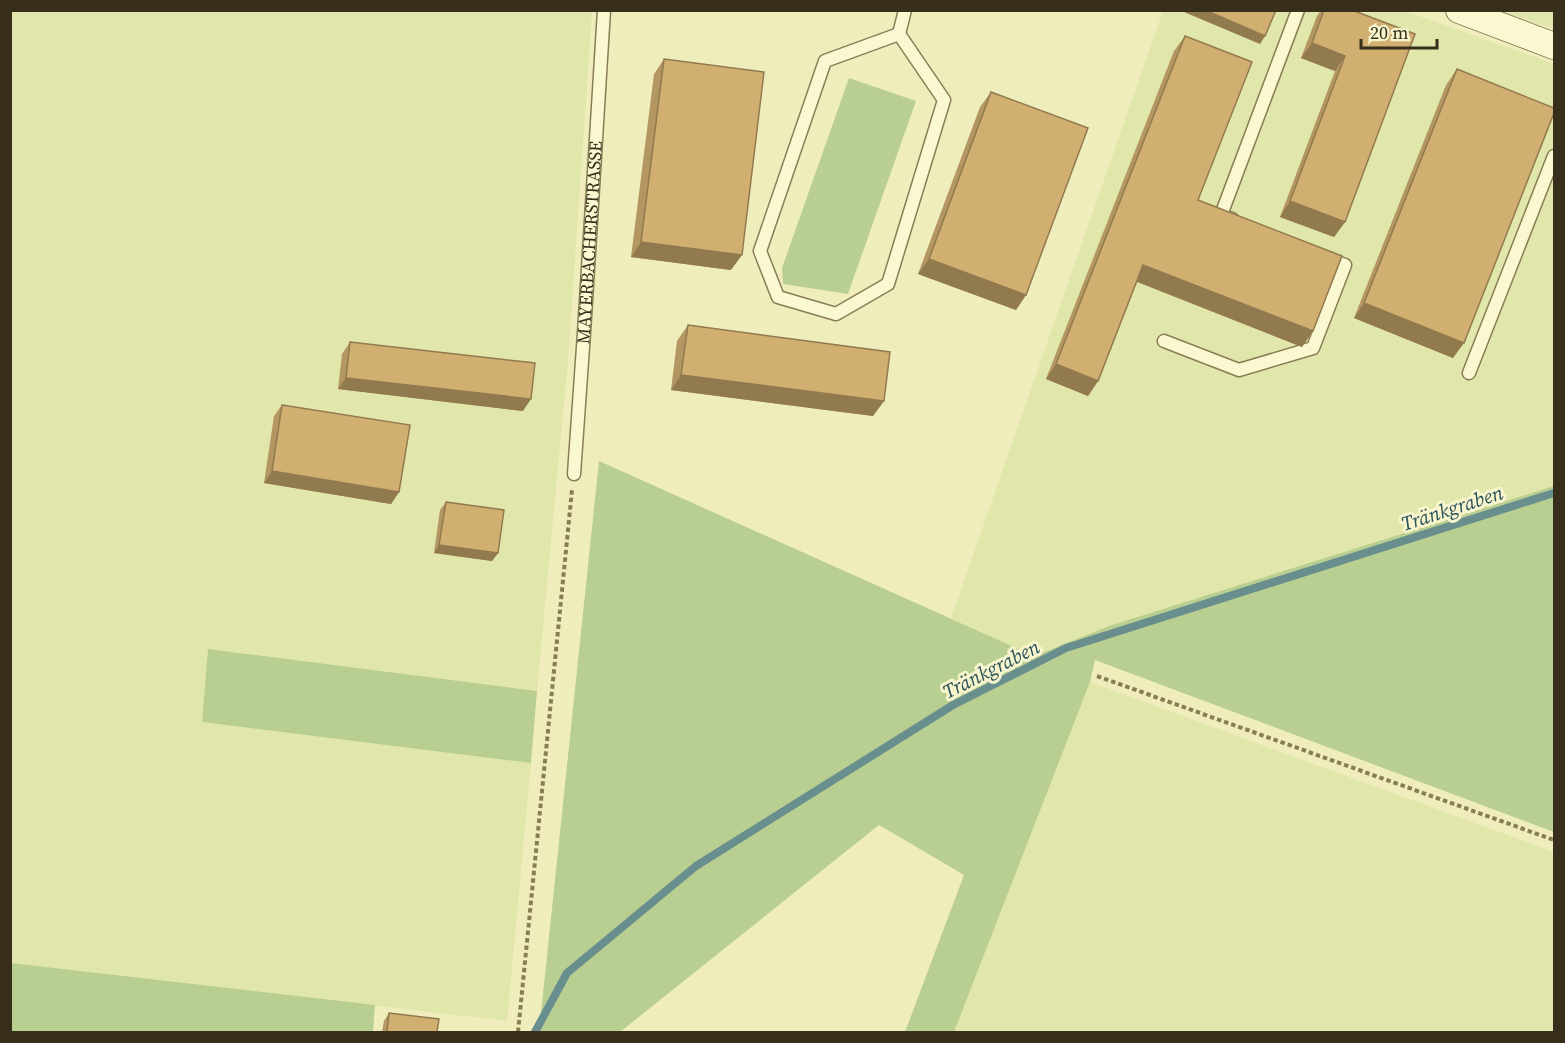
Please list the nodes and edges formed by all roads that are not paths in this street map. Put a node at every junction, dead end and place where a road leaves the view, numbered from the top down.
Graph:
1 (604, 10) edge
2 (905, 10) edge
3 (1298, 10) edge
4 (1459, 10) edge
5 (899, 34) junction
6 (1554, 46) edge
7 (1554, 156) edge
8 (1242, 223) edge
9 (1314, 253) edge
10 (1164, 341) dead end
11 (1469, 373) dead end
12 (574, 474) road end

1 - 12 lane, MAYERBACHERSTRASSE
2 - 5 lane
3 - 8 lane
4 - 6 street
5 - 5 lane
7 - 11 lane
9 - 10 lane

